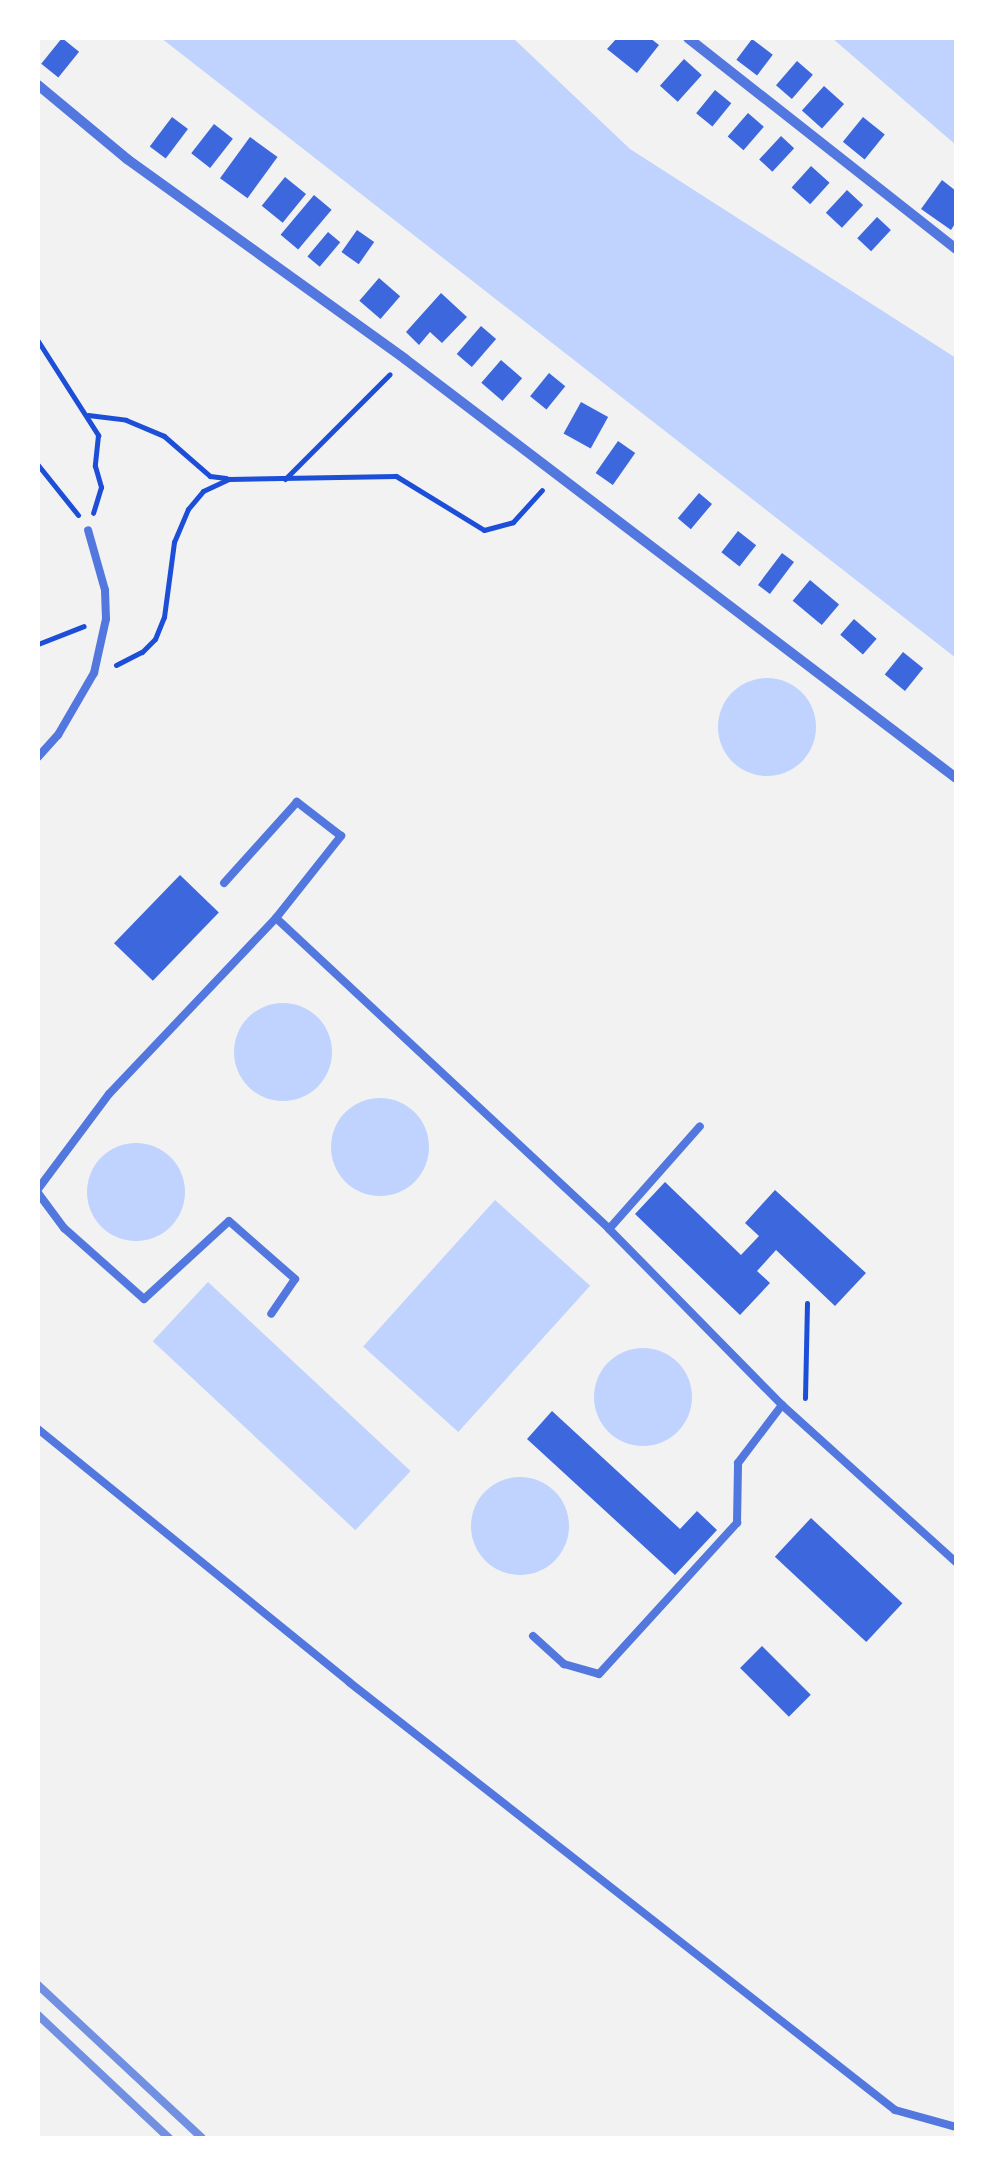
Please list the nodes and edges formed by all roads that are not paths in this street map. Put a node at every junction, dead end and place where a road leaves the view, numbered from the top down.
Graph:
1 (688, 38) edge
2 (38, 86) edge
3 (956, 249) edge
4 (88, 530) road end
5 (38, 756) edge
6 (956, 778) edge
7 (224, 882) dead end
8 (276, 918) junction
9 (700, 1126) dead end
10 (38, 1191) edge
11 (609, 1229) junction
12 (271, 1314) dead end
13 (782, 1404) junction
14 (38, 1429) edge
15 (956, 1562) edge
16 (533, 1636) dead end
17 (956, 2127) edge

1 - 3 street
2 - 6 street
4 - 5 lane
7 - 8 lane
8 - 10 lane
8 - 11 lane
9 - 11 lane
10 - 12 lane
11 - 13 lane
13 - 15 lane
13 - 16 lane
14 - 17 lane

